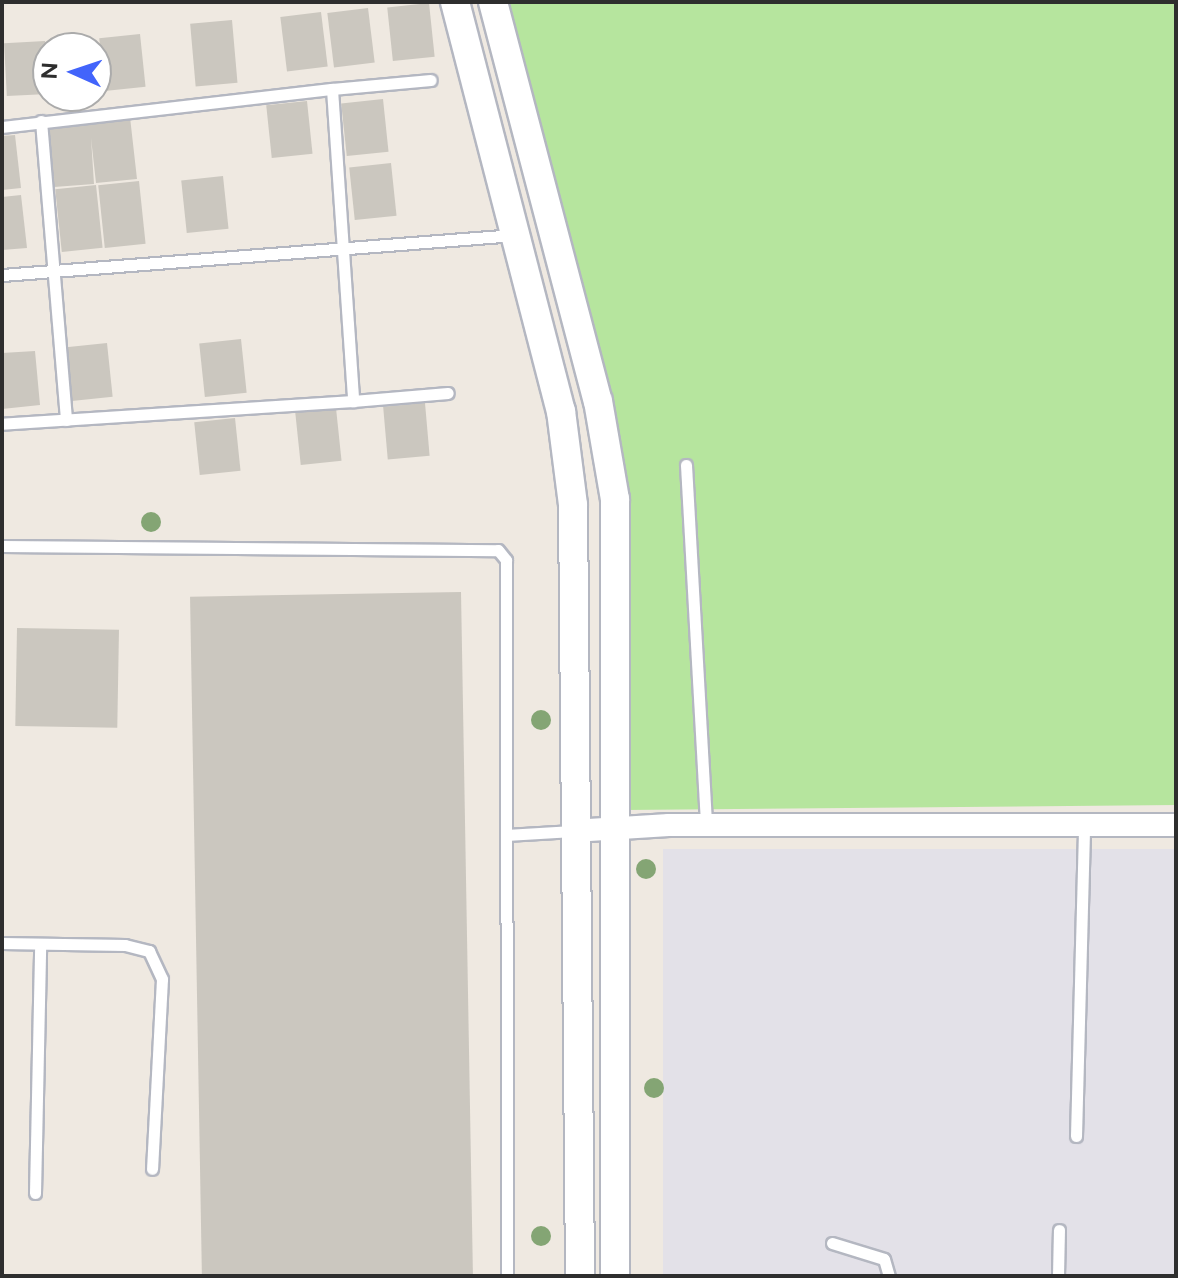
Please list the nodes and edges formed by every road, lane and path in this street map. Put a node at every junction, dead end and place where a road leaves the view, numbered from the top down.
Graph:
1 (455, 2) edge
2 (493, 2) edge
3 (431, 80) dead end
4 (332, 89) junction
5 (41, 121) junction
6 (2, 127) edge
7 (515, 235) junction
8 (344, 247) junction
9 (53, 269) junction
10 (2, 275) edge
11 (448, 393) dead end
12 (353, 401) junction
13 (66, 420) junction
14 (2, 424) edge
15 (686, 465) dead end
16 (2, 546) edge
17 (706, 825) junction
18 (1084, 825) junction
19 (1176, 825) edge
20 (614, 829) junction
21 (573, 831) junction
22 (506, 835) junction
23 (2, 943) edge
24 (40, 944) junction
25 (1076, 1136) dead end
26 (152, 1169) dead end
27 (35, 1193) dead end
28 (1059, 1230) dead end
29 (832, 1243) dead end
30 (507, 1276) edge
31 (580, 1276) edge
32 (615, 1276) edge
33 (889, 1276) edge
34 (1058, 1276) edge

1 - 7 street
2 - 20 street
3 - 4 lane
4 - 5 lane
4 - 8 lane
5 - 6 lane
5 - 9 lane
7 - 8 lane
7 - 21 street
8 - 9 lane
8 - 12 lane
9 - 10 lane
9 - 13 lane
11 - 12 lane
12 - 13 lane
13 - 14 lane
15 - 17 lane
16 - 22 lane
17 - 18 street
17 - 20 street
18 - 19 street
18 - 25 lane
20 - 21 street
20 - 32 street
21 - 22 lane
21 - 31 street
22 - 30 lane
23 - 24 lane
24 - 26 lane
24 - 27 lane
28 - 34 lane
29 - 33 lane

